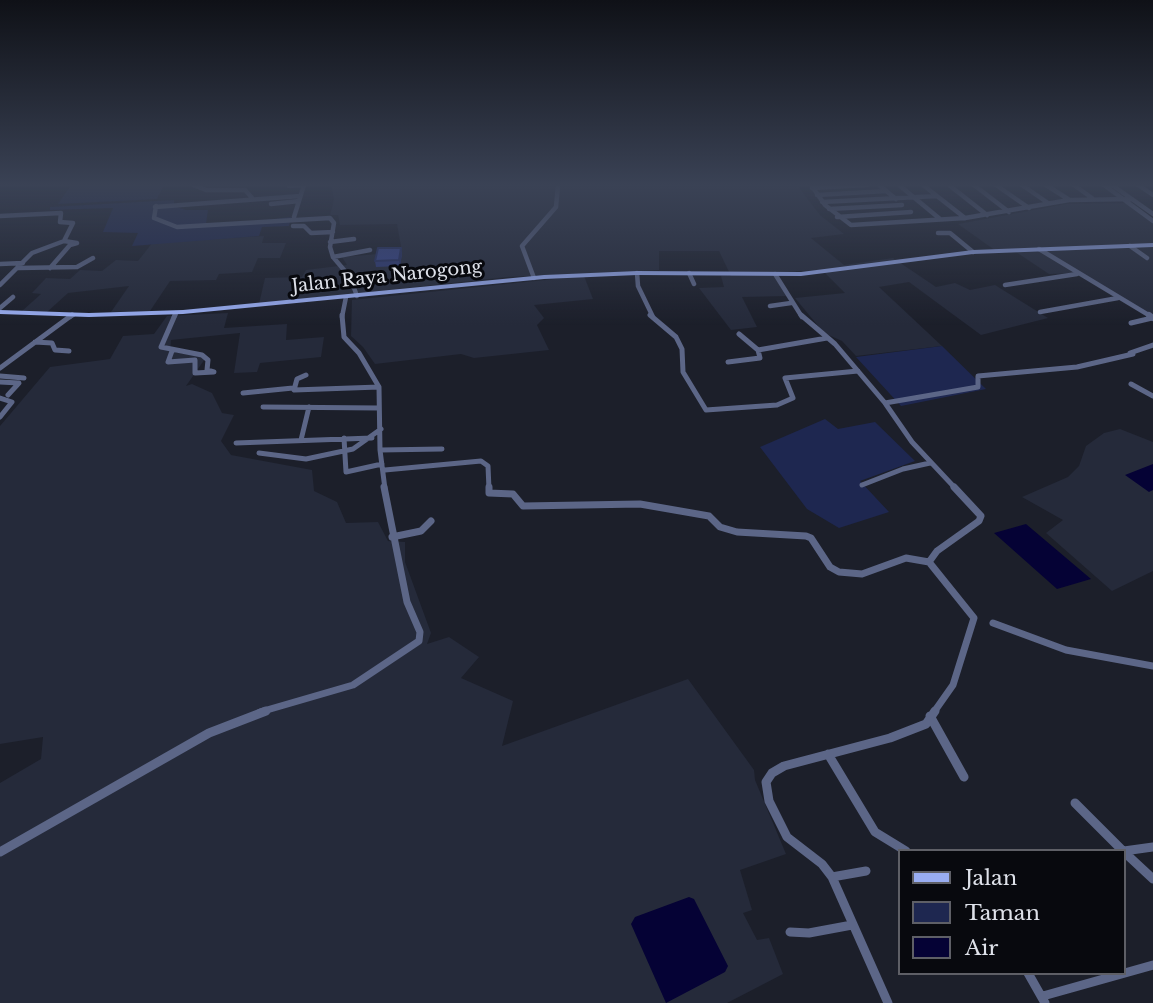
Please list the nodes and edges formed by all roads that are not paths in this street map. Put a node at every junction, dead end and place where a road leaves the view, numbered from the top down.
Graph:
1 (69, 232) edge
2 (310, 232) edge
3 (333, 232) joint
4 (534, 232) edge
5 (938, 233) dead end
6 (354, 239) dead end
7 (64, 241) junction
8 (330, 242) junction
9 (1153, 245) edge
10 (1130, 246) junction
11 (1039, 249) junction
12 (370, 250) dead end
13 (973, 252) junction
14 (333, 257) junction
15 (93, 258) dead end
16 (1147, 258) dead end
17 (23, 263) junction
18 (0, 266) edge
19 (50, 268) junction
20 (17, 269) junction
21 (637, 273) junction
22 (689, 273) junction
23 (775, 274) junction
24 (1077, 274) junction
25 (534, 278) junction
26 (694, 284) dead end
27 (0, 285) edge
28 (1005, 285) dead end
29 (357, 296) junction
30 (13, 297) dead end
31 (346, 298) junction
32 (1118, 298) junction
33 (791, 303) junction
34 (770, 306) dead end
35 (0, 310) edge
36 (1040, 312) dead end
37 (176, 313) junction
38 (74, 315) junction
39 (1153, 318) edge
40 (1131, 323) dead end
41 (739, 334) dead end
42 (827, 338) junction
43 (35, 342) junction
44 (1153, 345) edge
45 (758, 350) junction
46 (69, 351) dead end
47 (173, 351) junction
48 (728, 362) dead end
49 (0, 369) edge
50 (858, 371) junction
51 (306, 375) dead end
52 (0, 376) edge
53 (0, 382) edge
54 (19, 383) junction
55 (1131, 384) dead end
56 (379, 387) junction
57 (293, 388) junction
58 (243, 393) dead end
59 (8, 395) dead end
60 (1153, 396) edge
61 (0, 398) edge
62 (885, 403) junction
63 (263, 407) dead end
64 (309, 407) junction
65 (379, 408) junction
66 (0, 417) edge
67 (381, 429) junction
68 (344, 438) junction
69 (372, 438) junction
70 (301, 440) junction
71 (236, 443) dead end
72 (442, 449) dead end
73 (380, 450) junction
74 (343, 452) junction
75 (259, 453) dead end
76 (930, 463) junction
77 (384, 467) junction
78 (862, 485) dead end
79 (431, 521) dead end
80 (393, 537) junction
81 (929, 562) junction
82 (993, 623) dead end
83 (1153, 666) edge
84 (930, 716) junction
85 (828, 754) junction
86 (964, 777) dead end
87 (1075, 803) dead end
88 (1153, 846) edge
89 (903, 849) edge
90 (1121, 849) edge
91 (1125, 851) edge
92 (0, 852) edge
93 (1125, 853) edge
94 (866, 871) dead end
95 (832, 877) junction
96 (1153, 879) edge
97 (852, 925) junction
98 (790, 932) dead end
99 (1153, 965) edge
100 (1125, 974) edge
101 (1029, 975) edge
102 (1122, 975) edge
103 (1044, 1000) edge
104 (888, 1003) edge

1 - 7 street
2 - 3 street
3 - 8 street
4 - 25 street
5 - 13 street
6 - 8 street
7 - 17 street
7 - 19 street
8 - 14 street
9 - 10 main road, Jalan Raya Narogong
10 - 11 main road, Jalan Raya Narogong
10 - 16 street
11 - 13 main road, Jalan Raya Narogong
11 - 24 street
12 - 14 street
13 - 23 main road, Jalan Raya Narogong
14 - 29 street
15 - 19 street
17 - 18 street
17 - 20 street
18 - 20 street
19 - 20 street
20 - 27 street
21 - 22 main road, Jalan Raya Narogong
21 - 25 main road, Jalan Raya Narogong
21 - 50 street
22 - 23 main road, Jalan Raya Narogong
22 - 26 street
23 - 33 street
24 - 28 street
24 - 32 street
25 - 29 main road, Jalan Raya Narogong
29 - 31 main road, Jalan Raya Narogong
30 - 35 street
31 - 37 main road, Jalan Raya Narogong
31 - 56 street
32 - 36 street
32 - 39 street
33 - 34 street
33 - 42 street
35 - 38 main road, Jalan Raya Narogong
37 - 38 main road, Jalan Raya Narogong
37 - 47 street
38 - 43 street
39 - 40 street
41 - 45 street
42 - 45 street
42 - 50 street
43 - 46 street
43 - 49 street
44 - 62 street
45 - 48 street
47 - 47 street
50 - 62 street
51 - 57 street
52 - 54 street
53 - 54 street
54 - 59 street
55 - 60 street
56 - 57 street
56 - 65 street
57 - 58 street
61 - 66 street
62 - 76 street
63 - 64 street
64 - 65 street
64 - 70 street
65 - 67 street
67 - 69 street
67 - 73 street
68 - 69 street
68 - 70 street
68 - 74 street
69 - 74 street
70 - 71 street
72 - 73 street
73 - 77 street
74 - 75 street
74 - 77 street
76 - 78 street
76 - 81 street
77 - 80 street
77 - 81 street
79 - 80 street
80 - 92 street
81 - 84 street
82 - 83 street
84 - 85 street
84 - 86 street
85 - 89 street
85 - 95 street
87 - 90 street
88 - 91 street
93 - 96 street
94 - 95 street
95 - 97 street
97 - 98 street
97 - 104 street
99 - 100 street
101 - 103 street
102 - 103 street

